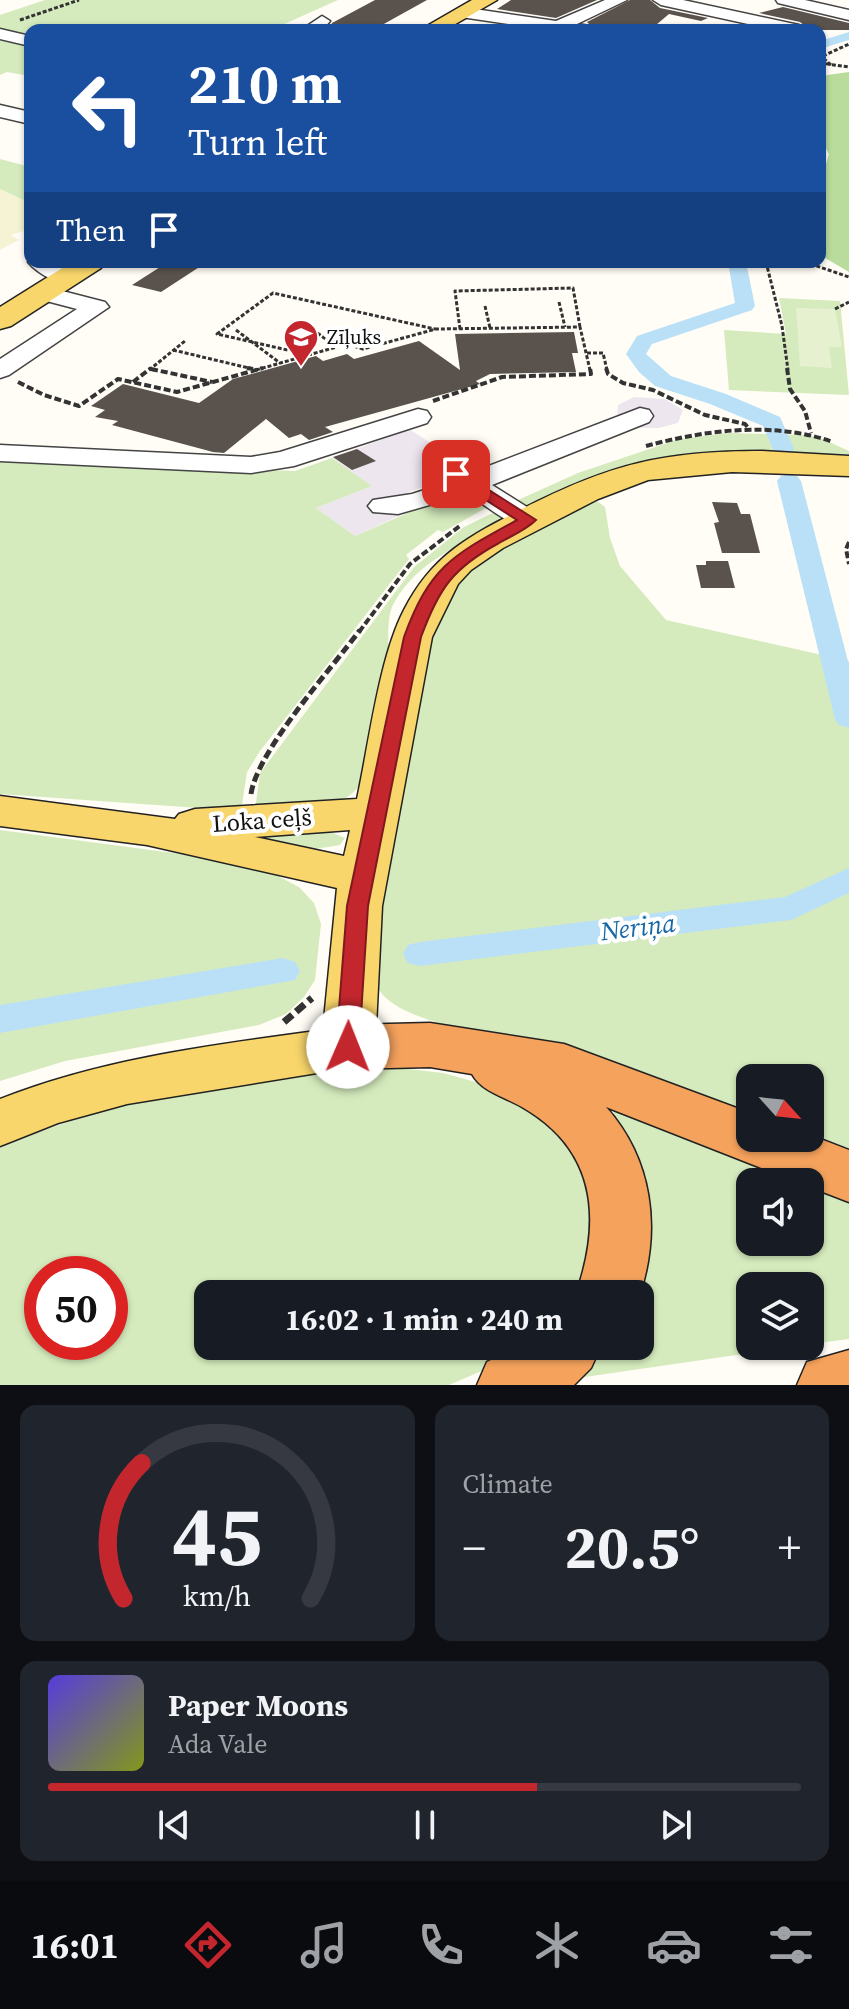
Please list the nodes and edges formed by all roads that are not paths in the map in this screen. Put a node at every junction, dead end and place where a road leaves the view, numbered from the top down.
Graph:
1 (487, 0) edge
2 (619, 0) edge
3 (661, 0) edge
4 (727, 0) edge
5 (784, 0) edge
6 (700, 9) junction
7 (461, 12) junction
8 (849, 15) edge
9 (440, 24) edge
10 (544, 24) edge
11 (563, 24) edge
12 (771, 24) edge
13 (0, 34) edge
14 (24, 40) edge
15 (0, 111) edge
16 (24, 117) edge
17 (80, 270) edge
18 (43, 293) junction
19 (0, 320) edge
20 (7, 375) edge
21 (425, 409) road end
22 (649, 426) road end
23 (498, 447) dead end
24 (0, 453) edge
25 (530, 459) junction
26 (849, 466) edge
27 (463, 478) junction
28 (383, 506) dead end
29 (528, 520) junction
30 (0, 811) edge
31 (378, 813) junction
32 (147, 829) junction
33 (364, 877) junction
34 (348, 1047) junction
35 (457, 1049) junction
36 (0, 1123) edge
37 (849, 1176) edge
38 (614, 1280) edge
39 (553, 1360) edge
40 (849, 1382) edge
41 (511, 1385) edge
42 (831, 1385) edge

1 - 7 main road
2 - 11 street
3 - 6 street
4 - 6 street
5 - 8 street
6 - 12 street
7 - 9 main road
7 - 10 street
13 - 14 street
15 - 16 street
17 - 18 main road
18 - 19 main road
18 - 20 street
21 - 24 street
22 - 25 street
23 - 25 street
25 - 27 street
26 - 29 main road
27 - 28 street
27 - 29 street
29 - 31 main road
30 - 32 main road, Loka ceļš
31 - 32 main road, Loka ceļš
31 - 33 main road
32 - 33 main road, Loka ceļš
33 - 34 main road
34 - 35 highway
34 - 36 main road
35 - 37 highway
35 - 38 highway
39 - 41 highway
40 - 42 highway

